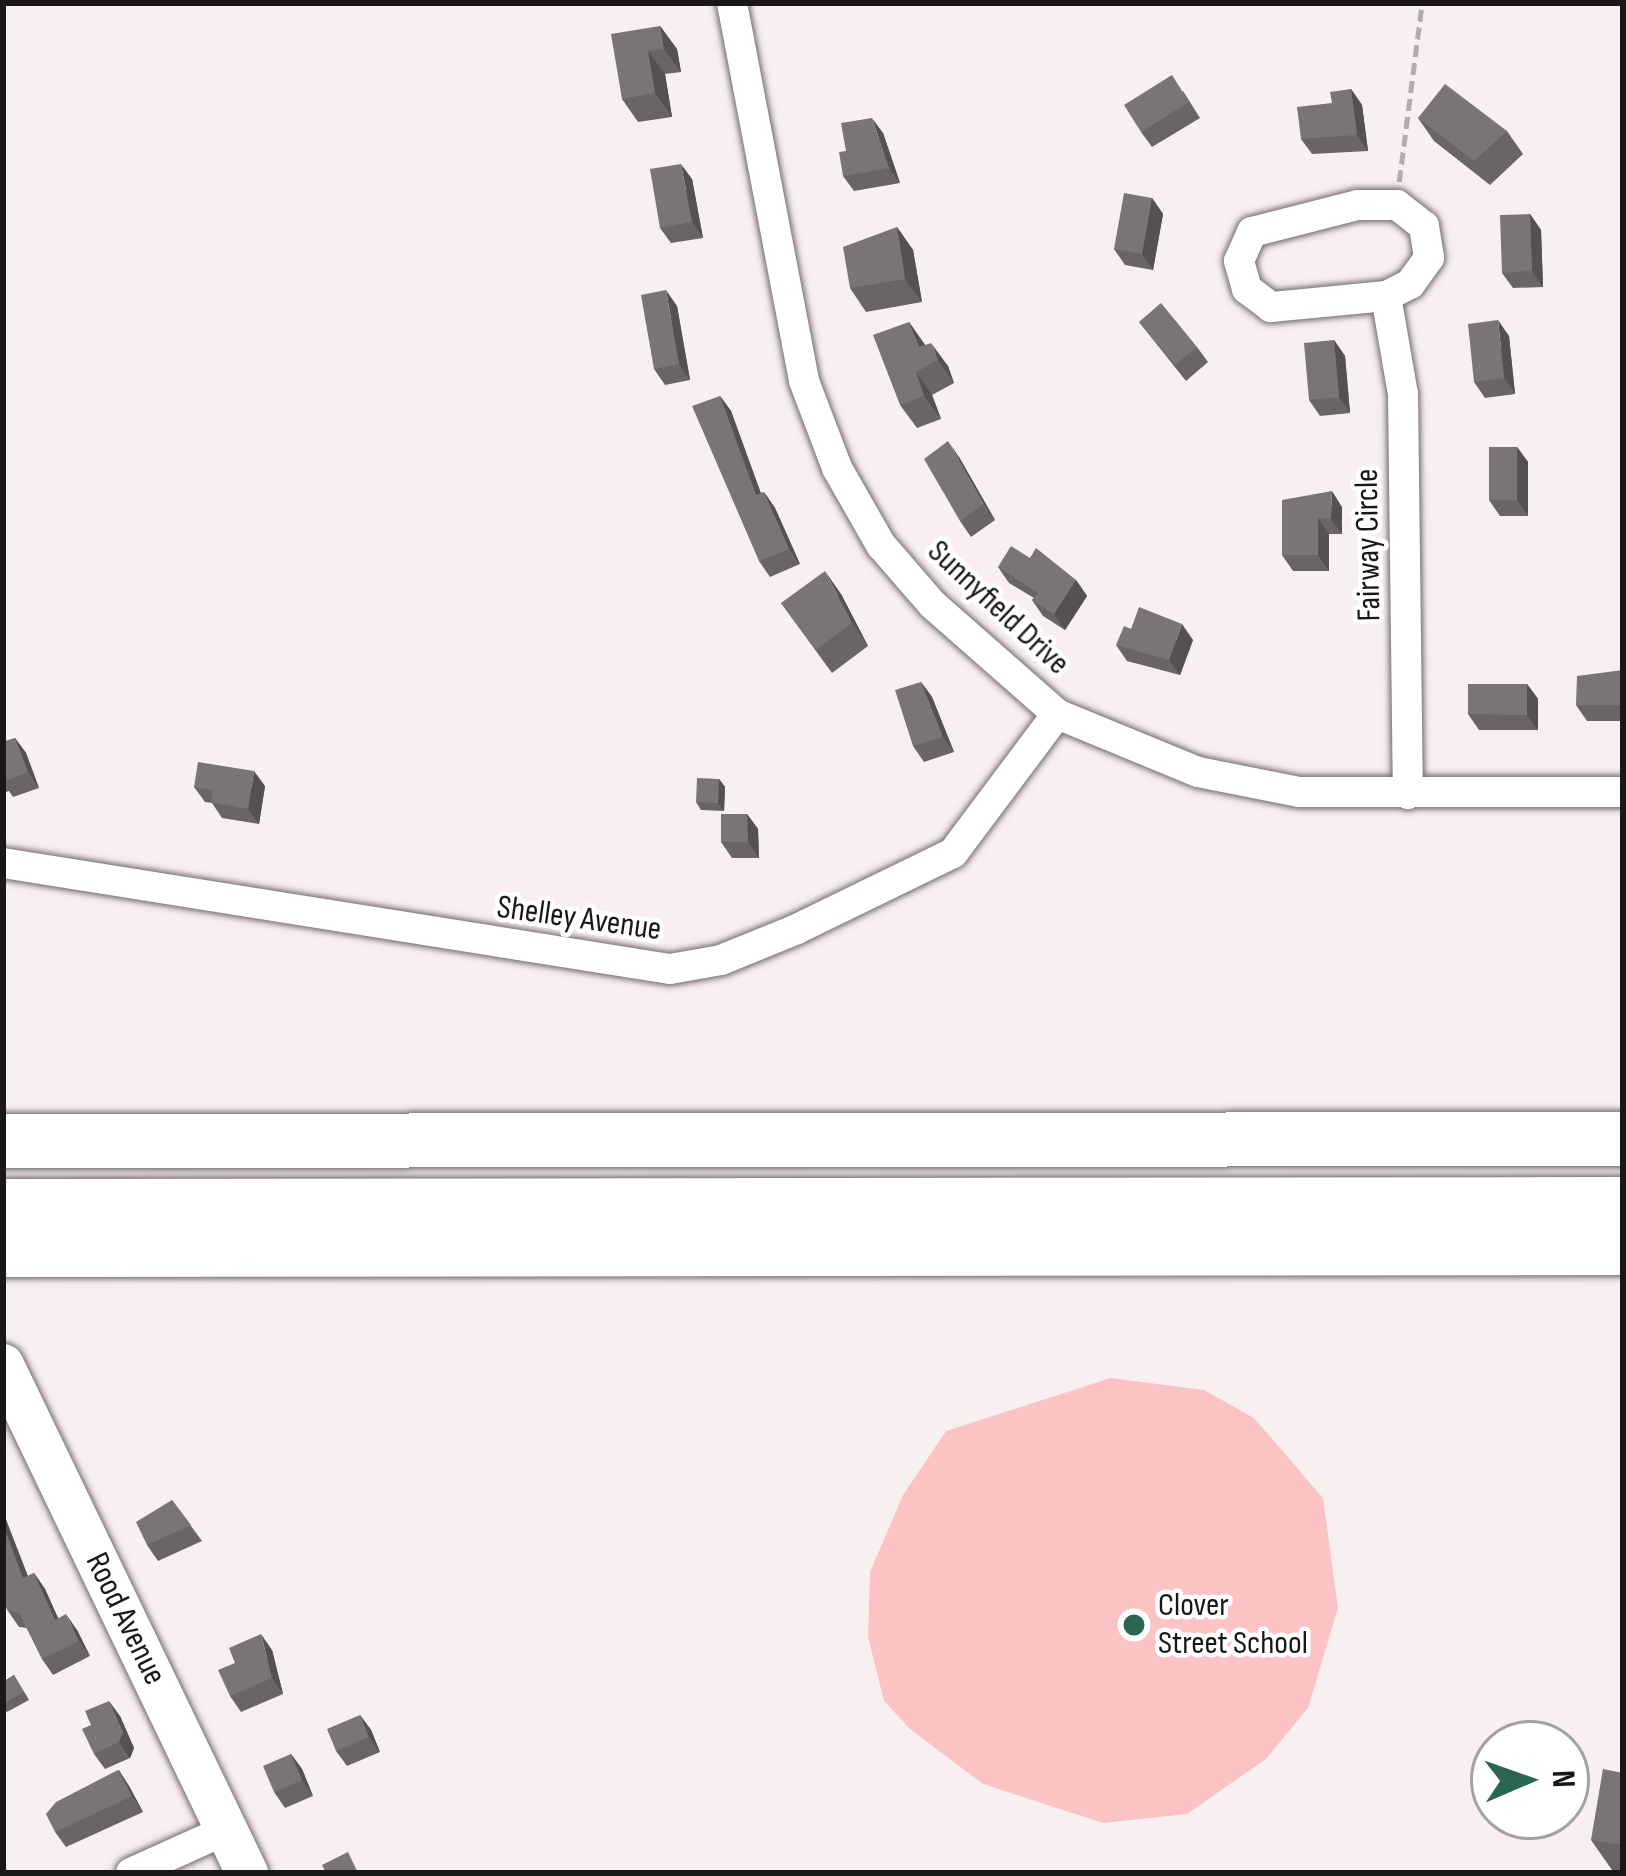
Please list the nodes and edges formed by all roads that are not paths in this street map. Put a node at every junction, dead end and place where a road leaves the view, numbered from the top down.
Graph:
1 (732, 3) edge
2 (1386, 296) junction
3 (1058, 714) junction
4 (1623, 792) edge
5 (1408, 794) junction
6 (3, 863) edge
7 (1623, 1139) edge
8 (3, 1141) edge
9 (1623, 1181) edge
10 (3, 1183) edge
11 (1623, 1204) edge
12 (4, 1235) edge
13 (1623, 1248) edge
14 (3, 1365) edge
15 (226, 1830) junction
16 (131, 1873) edge
17 (247, 1873) edge

1 - 3 street, Sunnyfield Drive
2 - 2 street
2 - 5 street, Fairway Circle
3 - 5 street, Sunnyfield Drive
3 - 6 street, Shelley Avenue
4 - 5 street, Sunnyfield Drive
7 - 8 highway
9 - 10 highway
11 - 12 highway
12 - 13 highway
14 - 15 street, Rood Avenue
15 - 16 street
15 - 17 street, Rood Avenue

